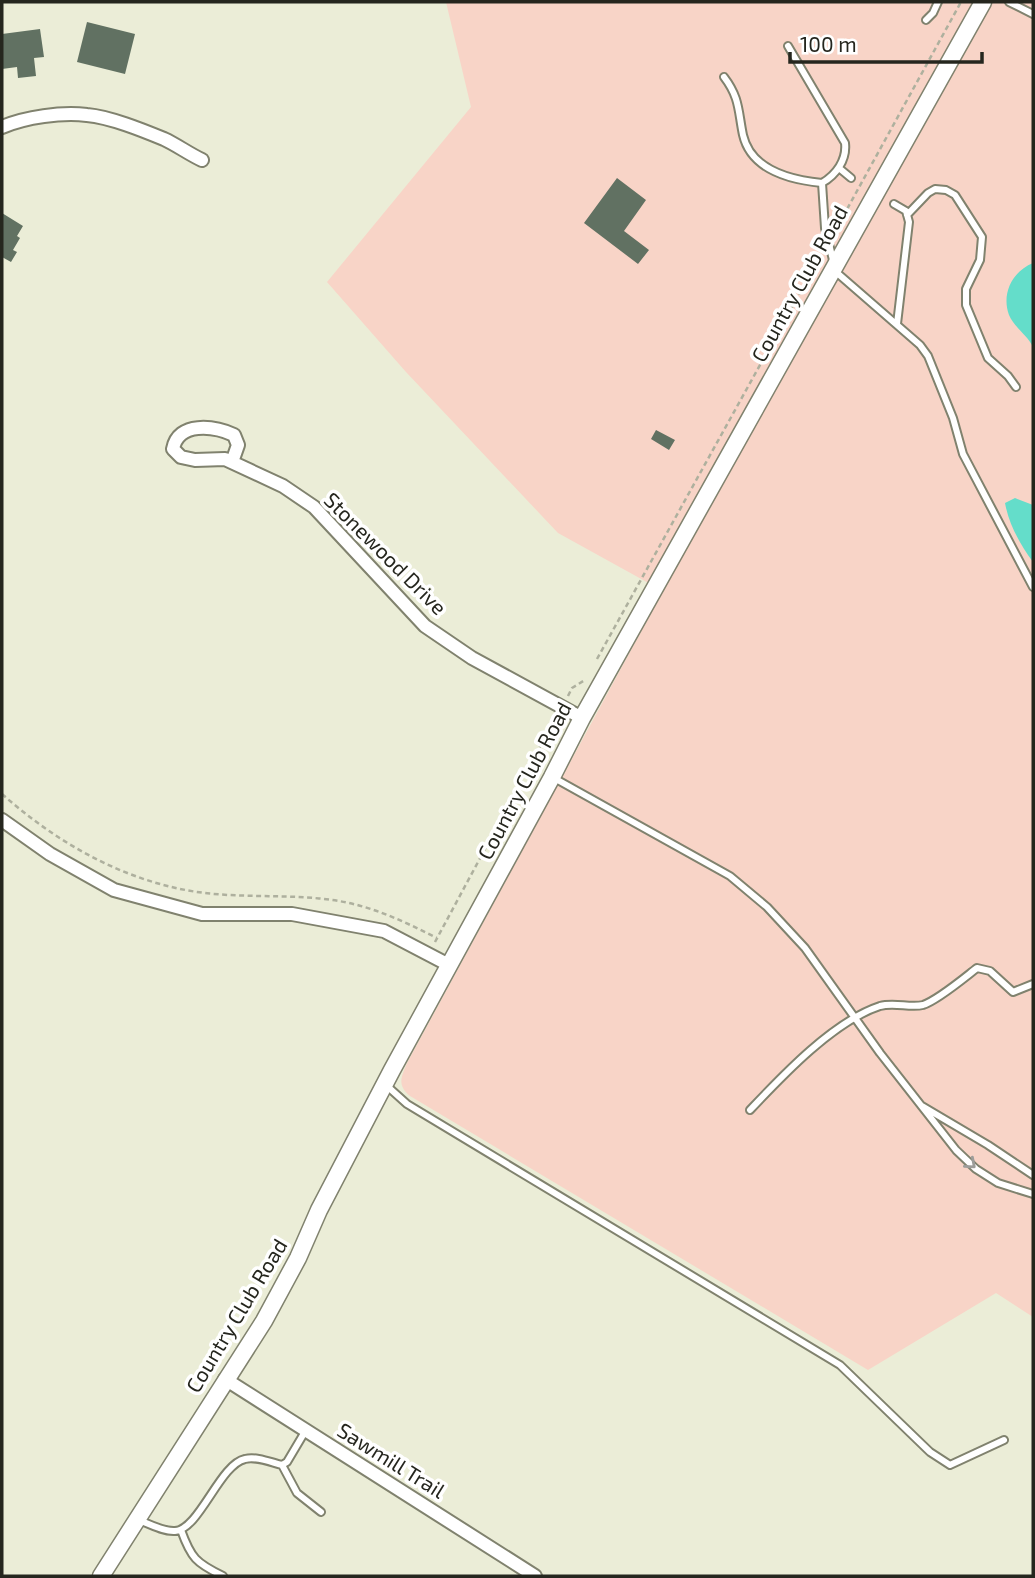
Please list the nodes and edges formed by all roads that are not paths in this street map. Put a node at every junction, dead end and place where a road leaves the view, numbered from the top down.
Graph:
1 (938, 2) edge
2 (983, 2) edge
3 (1009, 2) edge
4 (1033, 14) edge
5 (926, 20) dead end
6 (788, 46) dead end
7 (724, 78) dead end
8 (2, 127) edge
9 (202, 160) dead end
10 (839, 168) junction
11 (852, 178) dead end
12 (822, 183) junction
13 (894, 204) dead end
14 (907, 215) junction
15 (834, 267) junction
16 (897, 324) junction
17 (1016, 387) dead end
18 (232, 462) junction
19 (1033, 587) edge
20 (582, 718) junction
21 (552, 777) junction
22 (2, 820) edge
23 (449, 965) junction
24 (1033, 984) edge
25 (855, 1018) junction
26 (385, 1085) junction
27 (919, 1104) junction
28 (750, 1110) dead end
29 (1033, 1175) edge
30 (1033, 1194) edge
31 (225, 1379) junction
32 (306, 1430) junction
33 (1004, 1440) dead end
34 (282, 1465) junction
35 (321, 1512) dead end
36 (137, 1519) junction
37 (181, 1530) junction
38 (101, 1576) edge
39 (223, 1576) edge
40 (536, 1576) edge

1 - 5 lane
2 - 15 street, Country Club Road
3 - 4 lane
6 - 10 lane
7 - 12 lane
8 - 9 street
10 - 11 lane
10 - 12 lane
12 - 15 lane
13 - 14 lane
14 - 16 lane
14 - 17 lane
15 - 16 lane
15 - 20 street, Country Club Road
16 - 19 lane
18 - 18 street, Stonewood Drive
18 - 20 street, Stonewood Drive
20 - 21 street, Country Club Road
21 - 23 street, Country Club Road
21 - 25 lane
22 - 23 street
23 - 26 street, Country Club Road
24 - 25 lane
25 - 27 lane
25 - 28 lane
26 - 31 street, Country Club Road
26 - 33 lane
27 - 29 lane
27 -> 30 lane
31 - 32 street, Sawmill Trail
31 - 36 street, Country Club Road
32 - 34 lane
32 - 40 street, Sawmill Trail
34 - 35 lane
34 - 37 lane
36 - 37 lane
36 - 38 street, Country Club Road
37 - 39 lane

